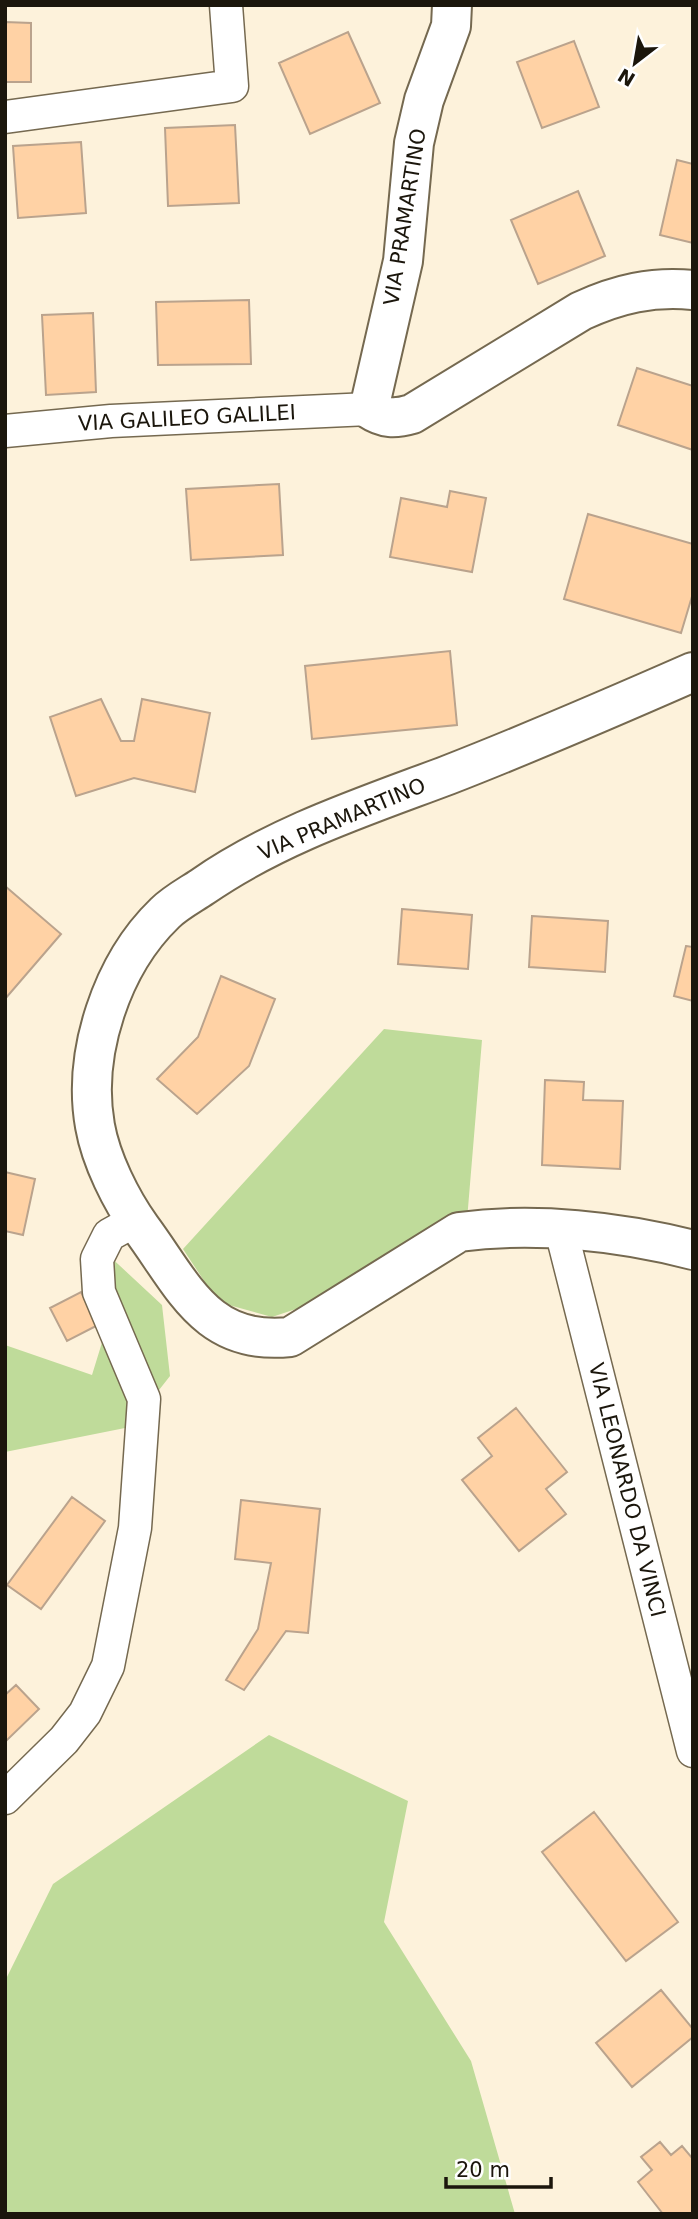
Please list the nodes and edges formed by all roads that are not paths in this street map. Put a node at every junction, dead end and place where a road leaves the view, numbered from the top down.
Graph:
1 (226, 5) edge
2 (452, 5) edge
3 (5, 117) edge
4 (693, 290) edge
5 (369, 409) junction
6 (5, 431) edge
7 (693, 672) edge
8 (135, 1220) junction
9 (561, 1230) junction
10 (693, 1250) edge
11 (693, 1751) edge
12 (5, 1798) edge

1 - 3 street
2 - 5 street, VIA PRAMARTINO
4 - 5 street
5 - 6 street, VIA GALILEO GALILEI
7 - 8 street, VIA PRAMARTINO
8 - 9 street, VIA PRAMARTINO
8 - 12 street
9 - 10 street, VIA PRAMARTINO
9 - 11 street, VIA LEONARDO DA VINCI

